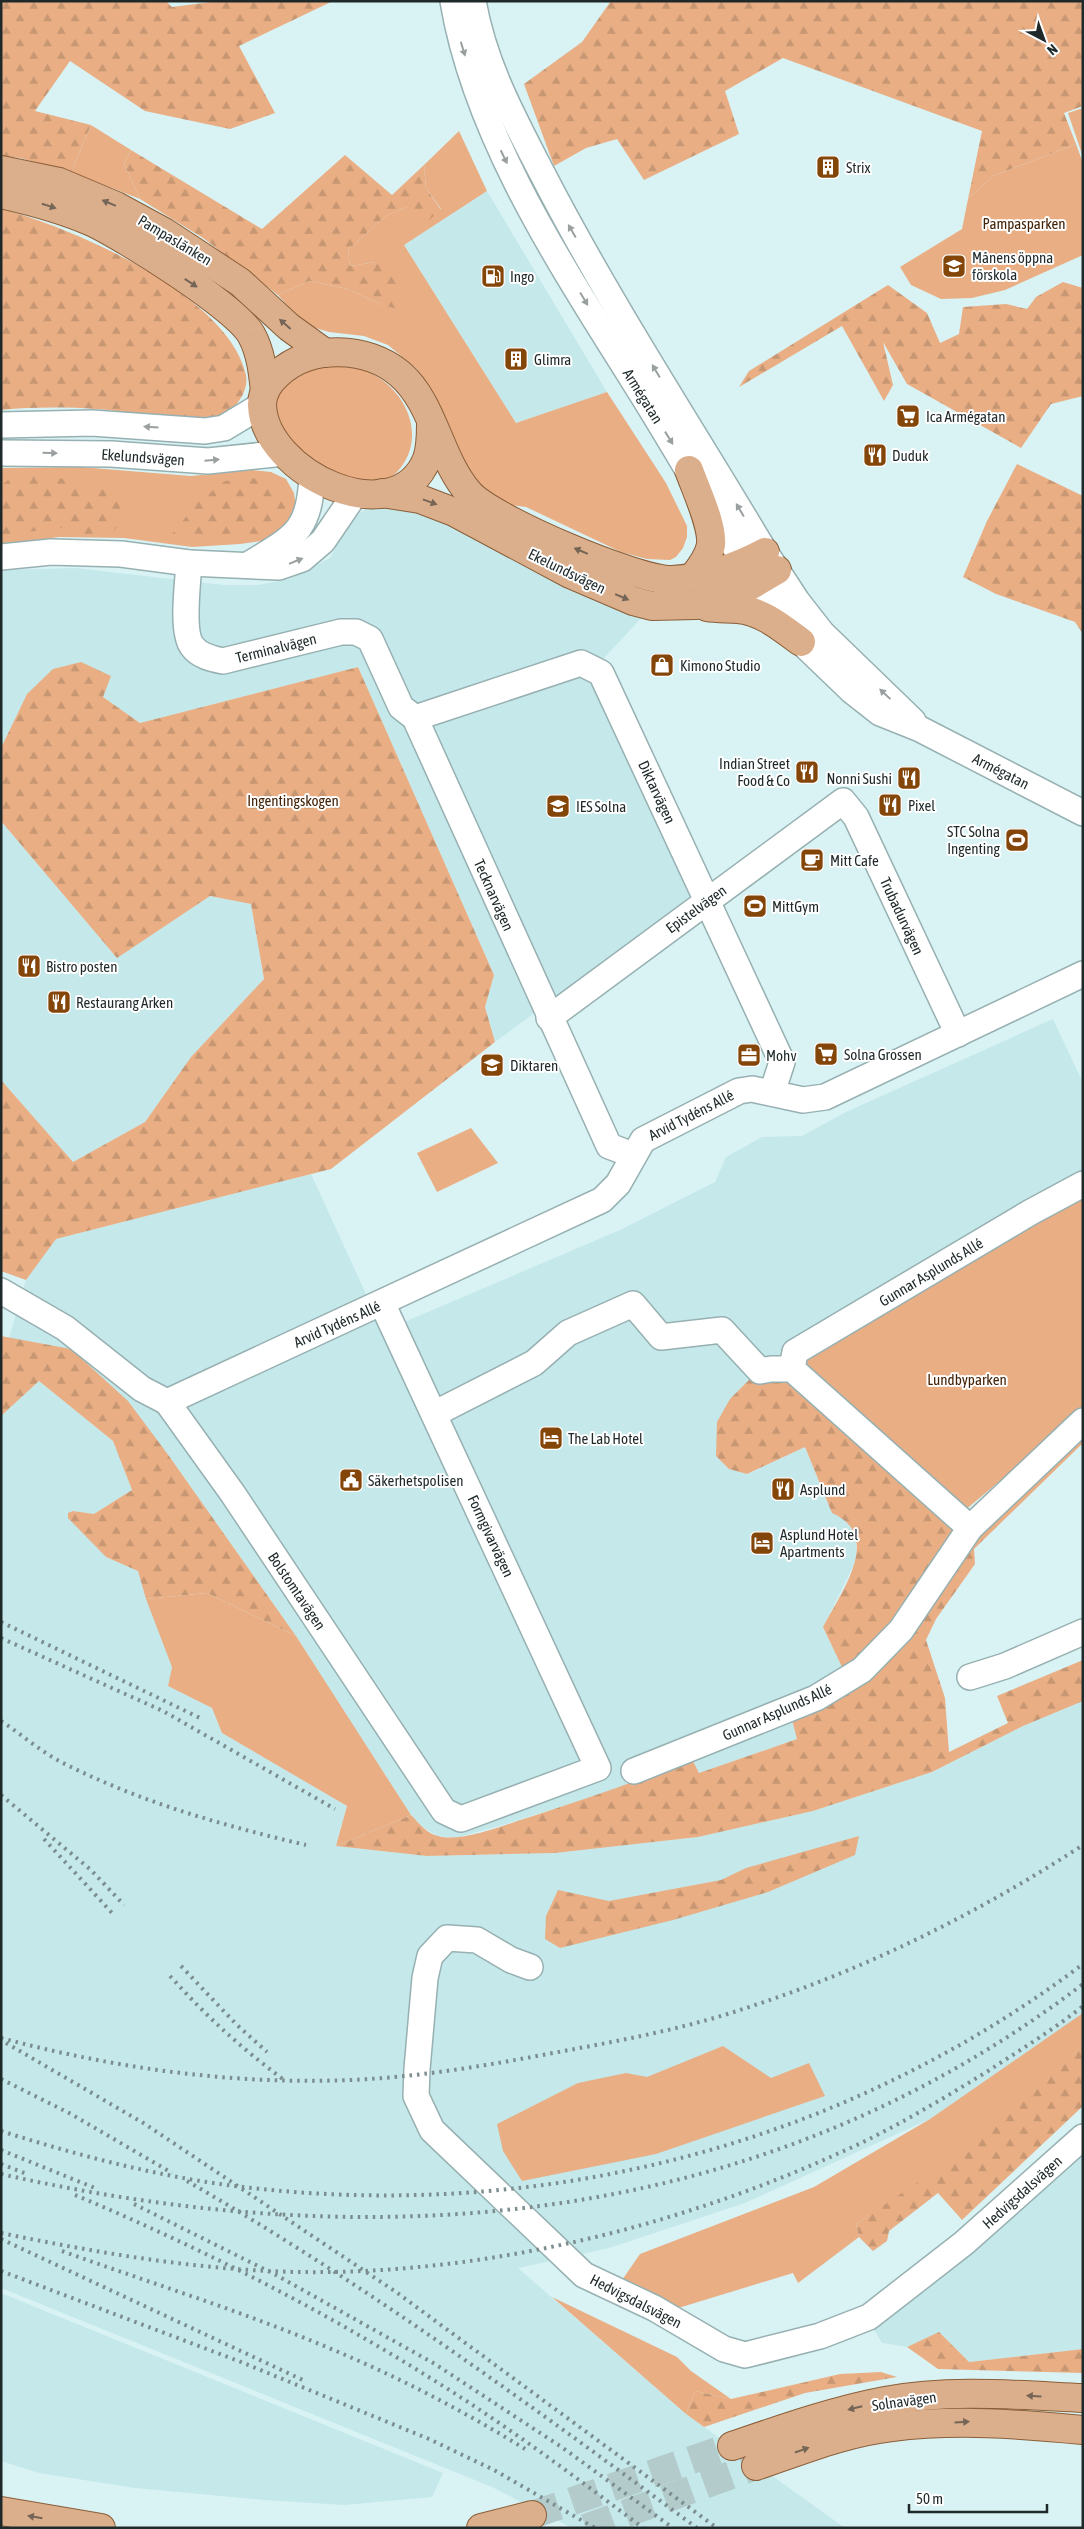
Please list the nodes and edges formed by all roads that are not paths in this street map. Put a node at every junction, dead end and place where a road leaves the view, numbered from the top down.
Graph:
1 (453, 1) edge
2 (473, 1) edge
3 (494, 106) junction
4 (1, 170) edge
5 (1, 194) edge
6 (325, 353) junction
7 (264, 398) junction
8 (1, 424) edge
9 (431, 424) junction
10 (284, 453) junction
11 (1, 454) edge
12 (689, 470) junction
13 (312, 475) junction
14 (382, 493) junction
15 (355, 494) junction
16 (1, 557) edge
17 (189, 563) junction
18 (248, 565) junction
19 (761, 566) junction
20 (694, 576) junction
21 (696, 605) junction
22 (356, 632) joint
23 (801, 642) junction
24 (414, 718) junction
25 (920, 728) junction
26 (843, 801) joint
27 (1083, 813) edge
28 (707, 901) junction
29 (1083, 974) edge
30 (549, 1018) junction
31 (958, 1034) junction
32 (772, 1093) junction
33 (633, 1155) junction
34 (1083, 1184) edge
35 (1, 1291) edge
36 (382, 1304) junction
37 (792, 1369) junction
38 (166, 1402) junction
39 (434, 1414) junction
40 (1083, 1421) edge
41 (970, 1528) junction
42 (1083, 1632) edge
43 (970, 1677) dead end
44 (598, 1768) joint
45 (634, 1771) dead end
46 (530, 1967) dead end
47 (1083, 2138) edge
48 (1083, 2398) edge
49 (1083, 2430) edge
50 (732, 2446) tunnel mouth
51 (756, 2466) tunnel mouth
52 (1, 2511) edge
53 (532, 2514) tunnel mouth
54 (101, 2528) edge
55 (481, 2528) edge

1 -> 3 street, Armégatan
2 - 3 street, Armégatan
3 -> 12 street, Armégatan
19 -> 3 street, Armégatan
6 -> 4 main road, Pampaslänken
5 -> 7 main road, Pampaslänken
6 - 7 main road, Ekelundsvägen
6 - 9 main road, Ekelundsvägen
7 -> 8 street, Ekelundsvägen
7 - 10 main road, Ekelundsvägen
9 - 14 main road, Ekelundsvägen
20 -> 9 main road, Ekelundsvägen
11 -> 10 street, Ekelundsvägen
10 - 13 main road, Ekelundsvägen
12 - 19 street, Armégatan
12 - 20 main road
13 - 15 main road, Ekelundsvägen
13 - 18 street
14 - 15 main road, Ekelundsvägen
14 -> 21 main road, Ekelundsvägen
18 -> 15 street
16 - 17 street
17 - 18 street
17 - 22 street, Terminalvägen
19 - 20 main road, Ekelundsvägen
19 - 21 main road, Ekelundsvägen
19 - 23 street, Armégatan
25 -> 19 street, Armégatan
21 - 23 main road
22 - 24 street, Tecknarvägen
23 - 25 street, Armégatan
24 - 28 street, Diktarvägen
24 - 30 street, Tecknarvägen
25 - 27 street, Armégatan
26 - 28 street, Epistelvägen
26 - 31 street, Trubadurvägen
28 - 30 street, Epistelvägen
28 - 32 street, Diktarvägen
29 - 31 street, Arvid Tydéns Allé
30 - 33 street, Tecknarvägen
31 - 32 street, Arvid Tydéns Allé
32 - 33 street, Arvid Tydéns Allé
33 - 36 street, Arvid Tydéns Allé
34 - 37 street, Gunnar Asplunds Allé
35 - 38 street, Bolstomtavägen
36 - 38 street, Arvid Tydéns Allé
36 - 39 street, Formgivarvägen
37 - 39 street
37 - 41 street
38 - 44 street, Bolstomtavägen
39 - 44 street, Formgivarvägen
40 - 41 street, Gunnar Asplunds Allé
41 - 45 street, Gunnar Asplunds Allé
42 - 43 street
46 - 47 street, Hedvigsdalsvägen
48 -> 50 main road, Solnavägen
51 -> 49 main road, Solnavägen
54 -> 52 main road
53 - 55 main road

